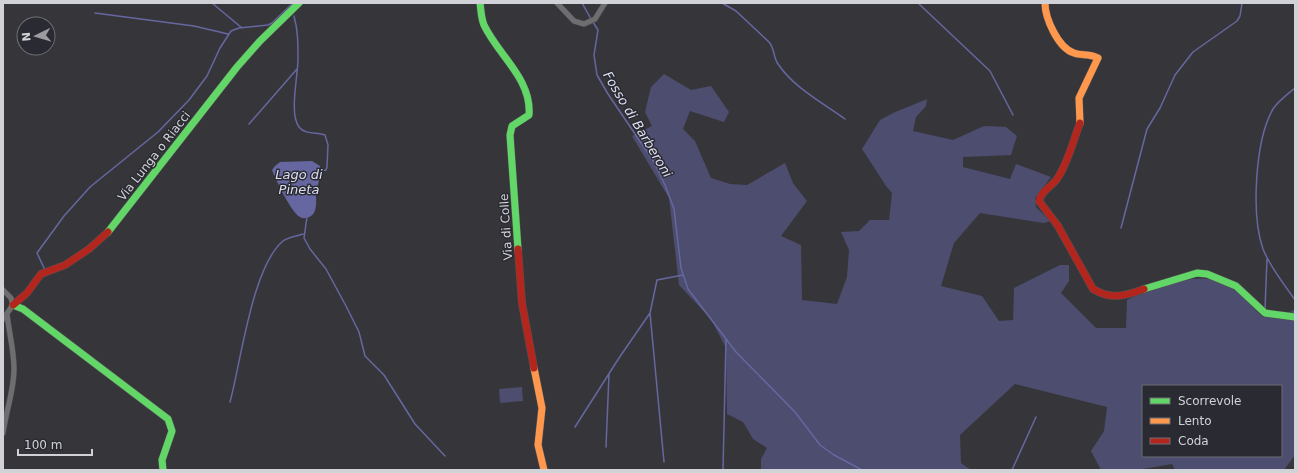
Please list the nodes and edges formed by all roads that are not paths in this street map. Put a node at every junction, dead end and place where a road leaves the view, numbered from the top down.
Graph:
1 (299, 3) edge
2 (480, 3) edge
3 (557, 3) edge
4 (605, 3) edge
5 (1044, 3) edge
6 (3, 290) edge
7 (13, 305) junction
8 (5, 316) edge
9 (1295, 317) edge
10 (3, 433) edge
11 (163, 470) edge
12 (544, 470) edge

1 - 7 street, Via Lunga o Riacci
2 - 12 street, Via di Colle
3 - 4 street
5 - 9 street
6 - 7 street
7 - 8 street
7 - 11 street
8 - 10 street

